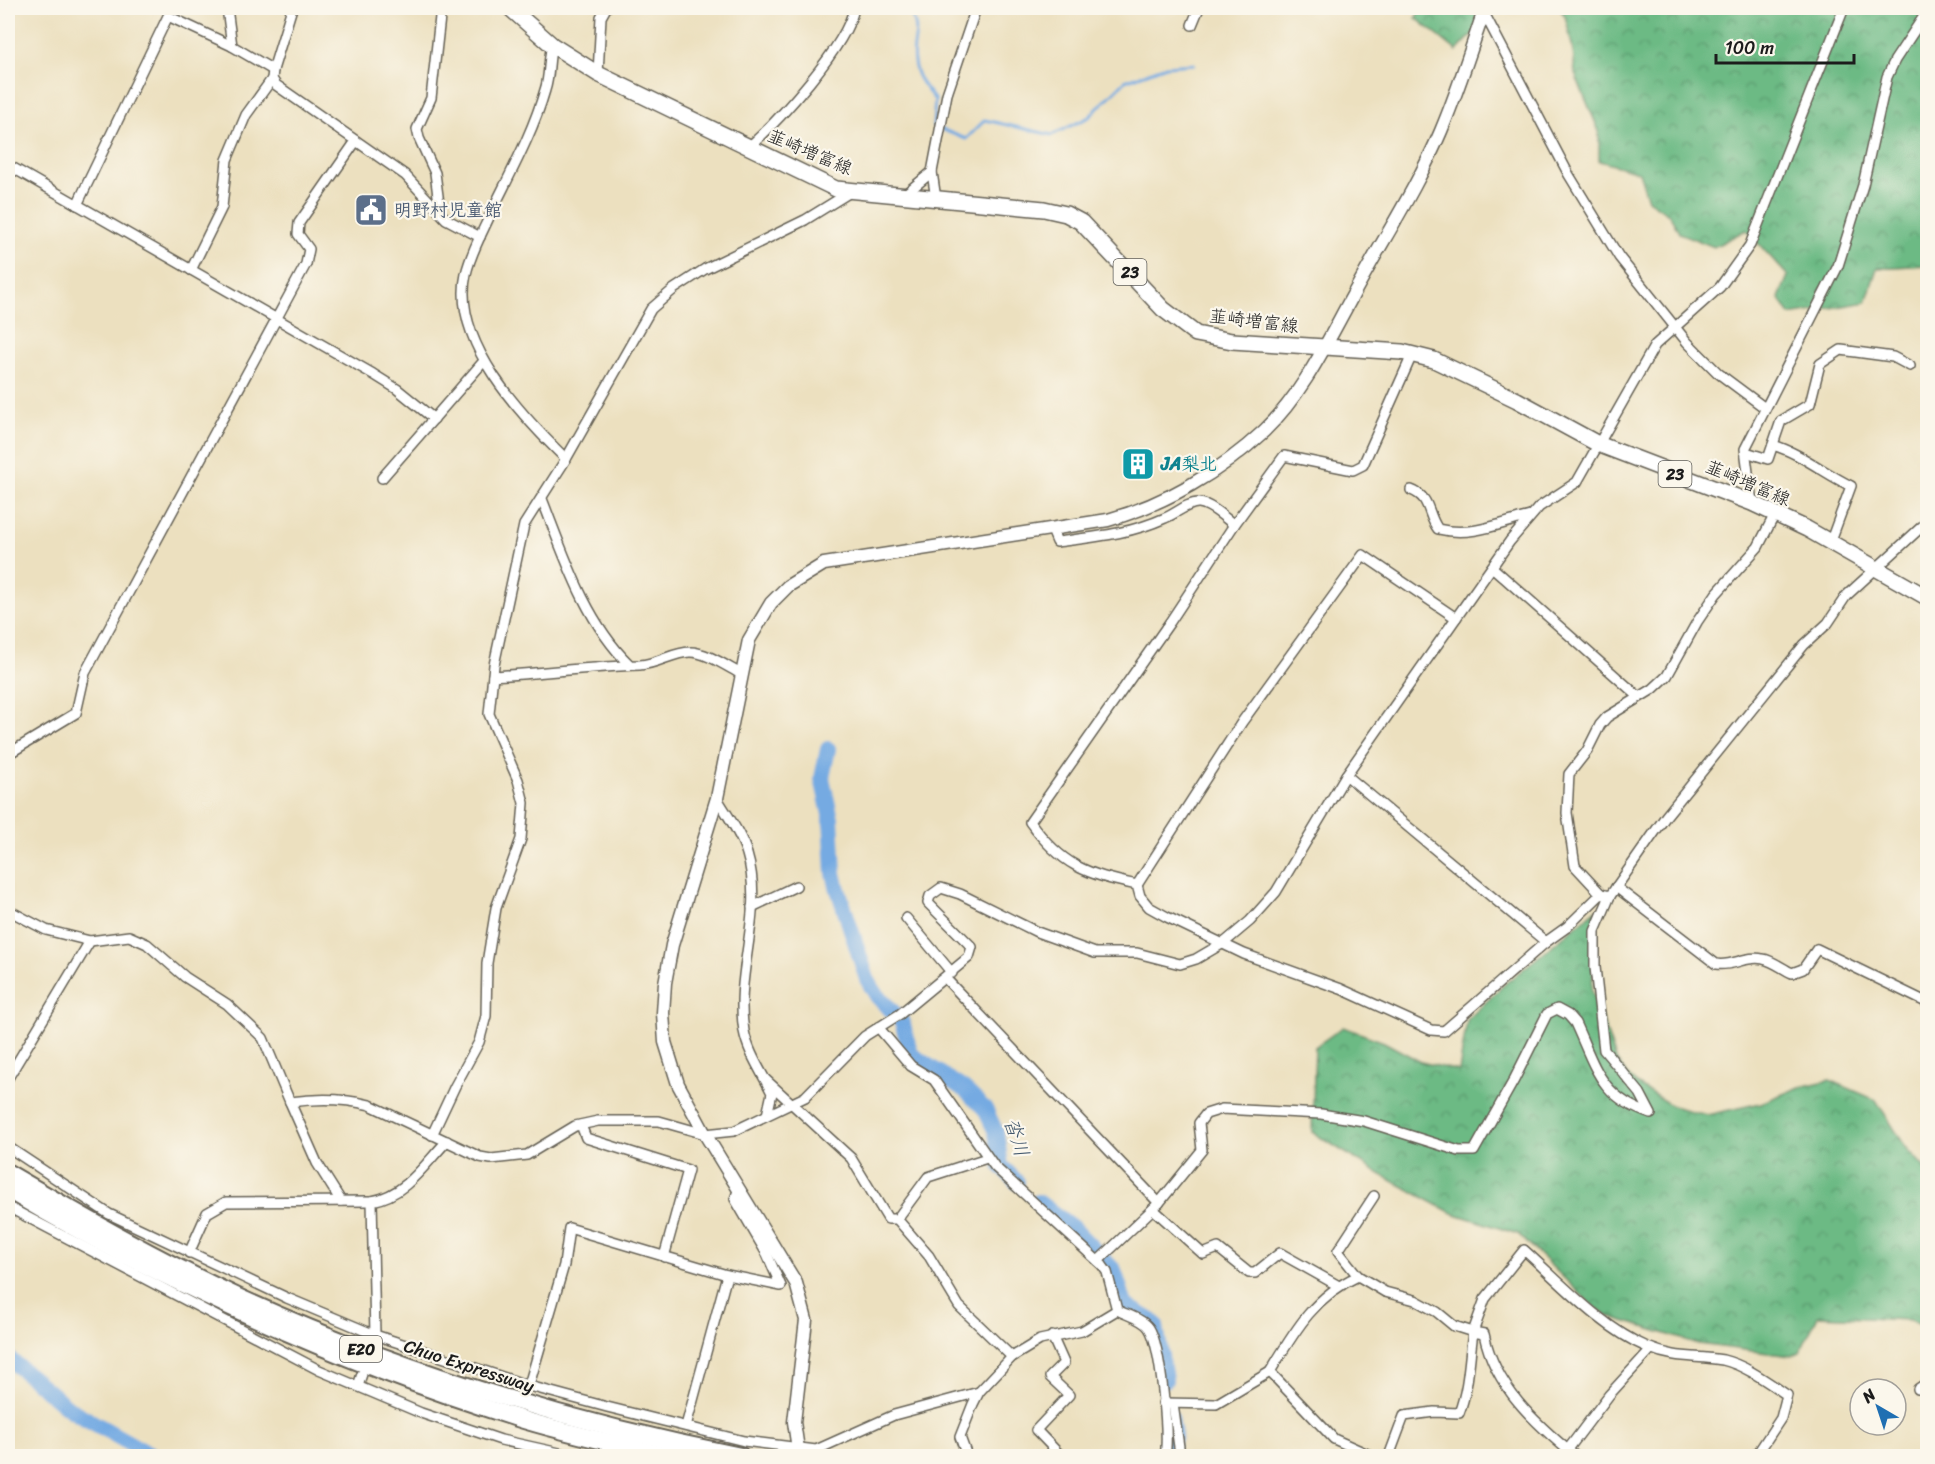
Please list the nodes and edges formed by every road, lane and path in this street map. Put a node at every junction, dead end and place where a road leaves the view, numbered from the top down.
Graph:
1 (227, 8) edge
2 (292, 8) edge
3 (441, 8) edge
4 (510, 8) edge
5 (606, 8) edge
6 (854, 8) edge
7 (976, 8) edge
8 (1199, 8) edge
9 (1844, 8) edge
10 (1483, 9) edge
11 (1928, 10) edge
12 (1192, 25) dead end
13 (552, 45) junction
14 (232, 46) junction
15 (273, 74) junction
16 (598, 74) junction
17 (356, 141) junction
18 (748, 147) junction
19 (8, 165) edge
20 (932, 171) junction
21 (852, 191) junction
22 (903, 195) junction
23 (936, 199) junction
24 (77, 205) junction
25 (440, 211) junction
26 (480, 237) junction
27 (192, 270) junction
28 (276, 319) junction
29 (1674, 325) junction
30 (1323, 348) junction
31 (1412, 355) junction
32 (484, 361) junction
33 (1910, 366) dead end
34 (1765, 408) junction
35 (434, 419) junction
36 (1598, 444) junction
37 (1773, 445) junction
38 (1746, 452) junction
39 (566, 459) junction
40 (382, 478) dead end
41 (1411, 490) dead end
42 (542, 499) junction
43 (1752, 503) junction
44 (1775, 514) junction
45 (1530, 516) junction
46 (1928, 521) edge
47 (1234, 525) junction
48 (1052, 530) junction
49 (1830, 543) junction
50 (1492, 567) junction
51 (1875, 570) junction
52 (1928, 598) edge
53 (1456, 618) junction
54 (629, 664) junction
55 (741, 674) junction
56 (493, 676) junction
57 (1639, 697) junction
58 (8, 754) edge
59 (1346, 775) junction
60 (717, 798) junction
61 (1137, 885) junction
62 (796, 886) dead end
63 (1616, 887) junction
64 (1605, 895) junction
65 (752, 907) junction
66 (8, 910) edge
67 (906, 918) dead end
68 (90, 941) junction
69 (1225, 942) junction
70 (1546, 942) junction
71 (949, 976) junction
72 (1928, 1003) edge
73 (878, 1027) junction
74 (8, 1078) edge
75 (766, 1080) junction
76 (290, 1102) junction
77 (790, 1104) junction
78 (766, 1115) junction
79 (581, 1125) junction
80 (705, 1134) junction
81 (432, 1135) junction
82 (447, 1142) junction
83 (8, 1147) edge
84 (987, 1158) junction
85 (8, 1173) edge
86 (739, 1188) junction
87 (8, 1190) edge
88 (1374, 1196) dead end
89 (341, 1201) junction
90 (372, 1201) junction
91 (1156, 1206) junction
92 (8, 1207) edge
93 (897, 1220) junction
94 (189, 1253) junction
95 (664, 1257) junction
96 (1098, 1261) junction
97 (727, 1275) junction
98 (1358, 1276) junction
99 (1337, 1285) junction
100 (1118, 1310) junction
101 (1473, 1332) junction
102 (1052, 1336) junction
103 (374, 1340) junction
104 (1651, 1349) junction
105 (1012, 1357) junction
106 (1270, 1372) junction
107 (362, 1374) dead end
108 (1928, 1382) edge
109 (529, 1385) junction
110 (358, 1386) junction
111 (1918, 1389) dead end
112 (979, 1392) junction
113 (1168, 1404) junction
114 (1176, 1424) junction
115 (686, 1426) junction
116 (1166, 1436) junction
117 (798, 1451) edge
118 (1569, 1455) edge
119 (573, 1456) edge
120 (668, 1456) edge
121 (741, 1456) edge
122 (967, 1456) edge
123 (1061, 1456) edge
124 (1157, 1456) edge
125 (1165, 1456) edge
126 (1184, 1456) edge
127 (1372, 1456) edge
128 (1389, 1456) edge
129 (1756, 1456) edge

1 - 14 street
2 - 15 street
3 - 25 street
4 - 13 main road, 韮崎増富線 / 23
5 - 16 street
6 - 18 street
7 - 20 street
8 - 12 street
9 - 29 street
10 - 29 street
10 - 30 street
11 - 34 street
13 - 16 main road, 韮崎増富線 / 23
13 - 26 street
14 - 15 street
14 - 24 street
15 - 17 street
15 - 27 street
16 - 18 main road, 韮崎増富線 / 23
17 - 25 street
17 - 28 street
18 - 21 main road, 韮崎増富線 / 23
19 - 24 street
20 - 22 street
20 - 23 street
21 - 22 main road, 韮崎増富線 / 23
21 - 39 street
22 - 23 main road, 韮崎増富線 / 23
23 - 30 main road, 韮崎増富線 / 23
24 - 27 street
25 - 26 street
26 - 32 street
27 - 28 street
28 - 35 street
28 - 58 street
29 - 34 street
29 - 36 street
30 - 31 main road, 韮崎増富線 / 23
30 - 48 street
31 - 36 main road, 韮崎増富線 / 23
31 - 47 street
32 - 35 street
32 - 39 street
33 - 37 street
34 - 38 street
35 - 40 street
36 - 43 main road, 韮崎増富線 / 23
36 - 45 street
37 - 38 street
37 - 49 street
38 - 43 street
39 - 42 street
41 - 45 street
42 - 54 street
42 - 56 street
43 - 44 main road, 韮崎増富線 / 23
44 - 49 main road, 韮崎増富線 / 23
44 - 57 street
45 - 50 street
46 - 51 street
47 - 48 street
47 - 61 street
48 - 55 street
49 - 51 main road, 韮崎増富線 / 23
50 - 53 street
50 - 57 street
51 - 52 main road, 韮崎増富線 / 23
51 - 63 street
53 - 59 street
53 - 61 street
54 - 55 street
54 - 56 street
55 - 60 street
56 - 81 street
57 - 64 street
59 - 69 street
59 - 70 street
60 - 65 street
60 - 80 street
61 - 69 street
62 - 65 street
63 - 64 street
63 - 72 street
64 - 70 street
64 - 91 street
65 - 75 street
66 - 68 street
67 - 71 street
68 - 74 street
68 - 76 street
69 - 70 street
69 - 71 street
71 - 73 street
71 - 91 street
73 - 77 street
73 - 84 street
75 - 77 street
75 - 78 street
76 - 81 street
76 - 89 street
77 - 78 street
77 - 93 street
78 - 80 street
79 - 80 street
79 - 82 street
79 - 95 street
80 - 86 street
81 - 82 street
82 - 90 street
83 - 94 street
84 - 93 street
84 - 96 street
85 - 121 highway, Chuo Expressway / E20
86 - 97 street
86 - 117 street
87 - 120 highway, Chuo Expressway / E20
88 - 98 street
89 - 90 street
89 - 94 street
90 - 103 street
91 - 96 street
91 - 99 street
92 - 110 street
93 - 105 street
94 - 103 street
95 - 97 street
95 - 109 street
96 - 100 street
97 - 115 street
98 - 99 street
98 - 101 street
99 - 106 street
100 - 102 street
100 - 113 street
101 - 104 street
101 - 118 street
101 - 128 street
102 - 105 street
102 - 123 street
103 - 109 street
104 - 118 street
104 - 129 street
105 - 112 street
106 - 113 street
106 - 127 street
107 - 110 street
108 - 111 street
109 - 115 street
110 - 119 street
112 - 117 street
112 - 122 street
113 - 114 street
113 - 116 street
114 - 116 street
114 - 126 street
115 - 117 street
116 - 124 street
116 - 125 street

